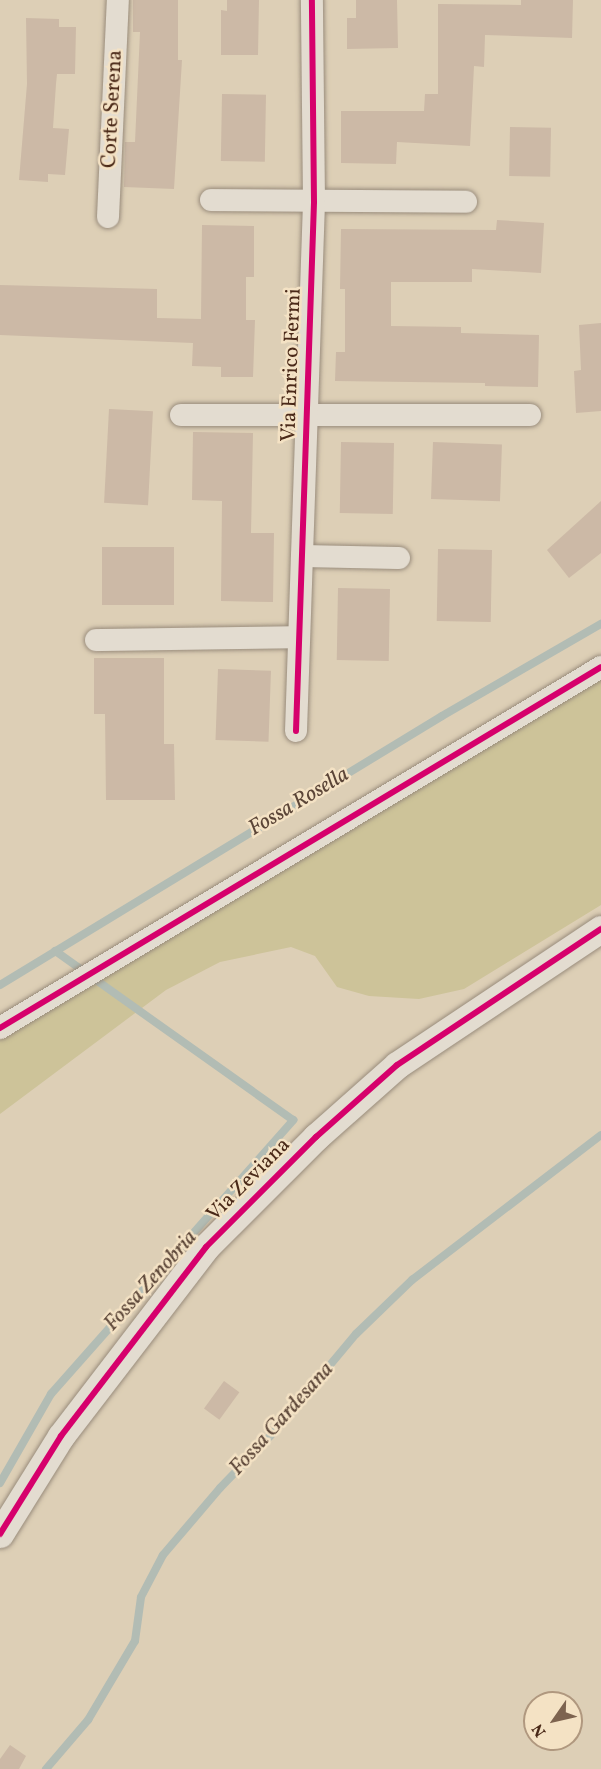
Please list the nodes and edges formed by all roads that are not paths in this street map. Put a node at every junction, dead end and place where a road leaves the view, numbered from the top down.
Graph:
1 (118, 0) edge
2 (312, 0) edge
3 (211, 200) dead end
4 (314, 202) junction
5 (466, 202) dead end
6 (108, 218) dead end
7 (181, 415) dead end
8 (530, 415) dead end
9 (306, 416) junction
10 (302, 556) junction
11 (399, 558) dead end
12 (299, 638) junction
13 (96, 640) dead end
14 (601, 668) edge
15 (296, 731) dead end
16 (601, 929) edge
17 (0, 1028) edge
18 (0, 1534) edge

1 - 6 street, Corte Serena
2 - 4 street, Via Enrico Fermi
3 - 4 street
4 - 5 street
4 - 9 street, Via Enrico Fermi
7 - 9 street
8 - 9 street
9 - 10 street, Via Enrico Fermi
10 - 11 street
10 - 12 street, Via Enrico Fermi
12 - 13 street
12 - 15 street, Via Enrico Fermi
14 - 17 street
16 - 18 street, Via Zeviana

